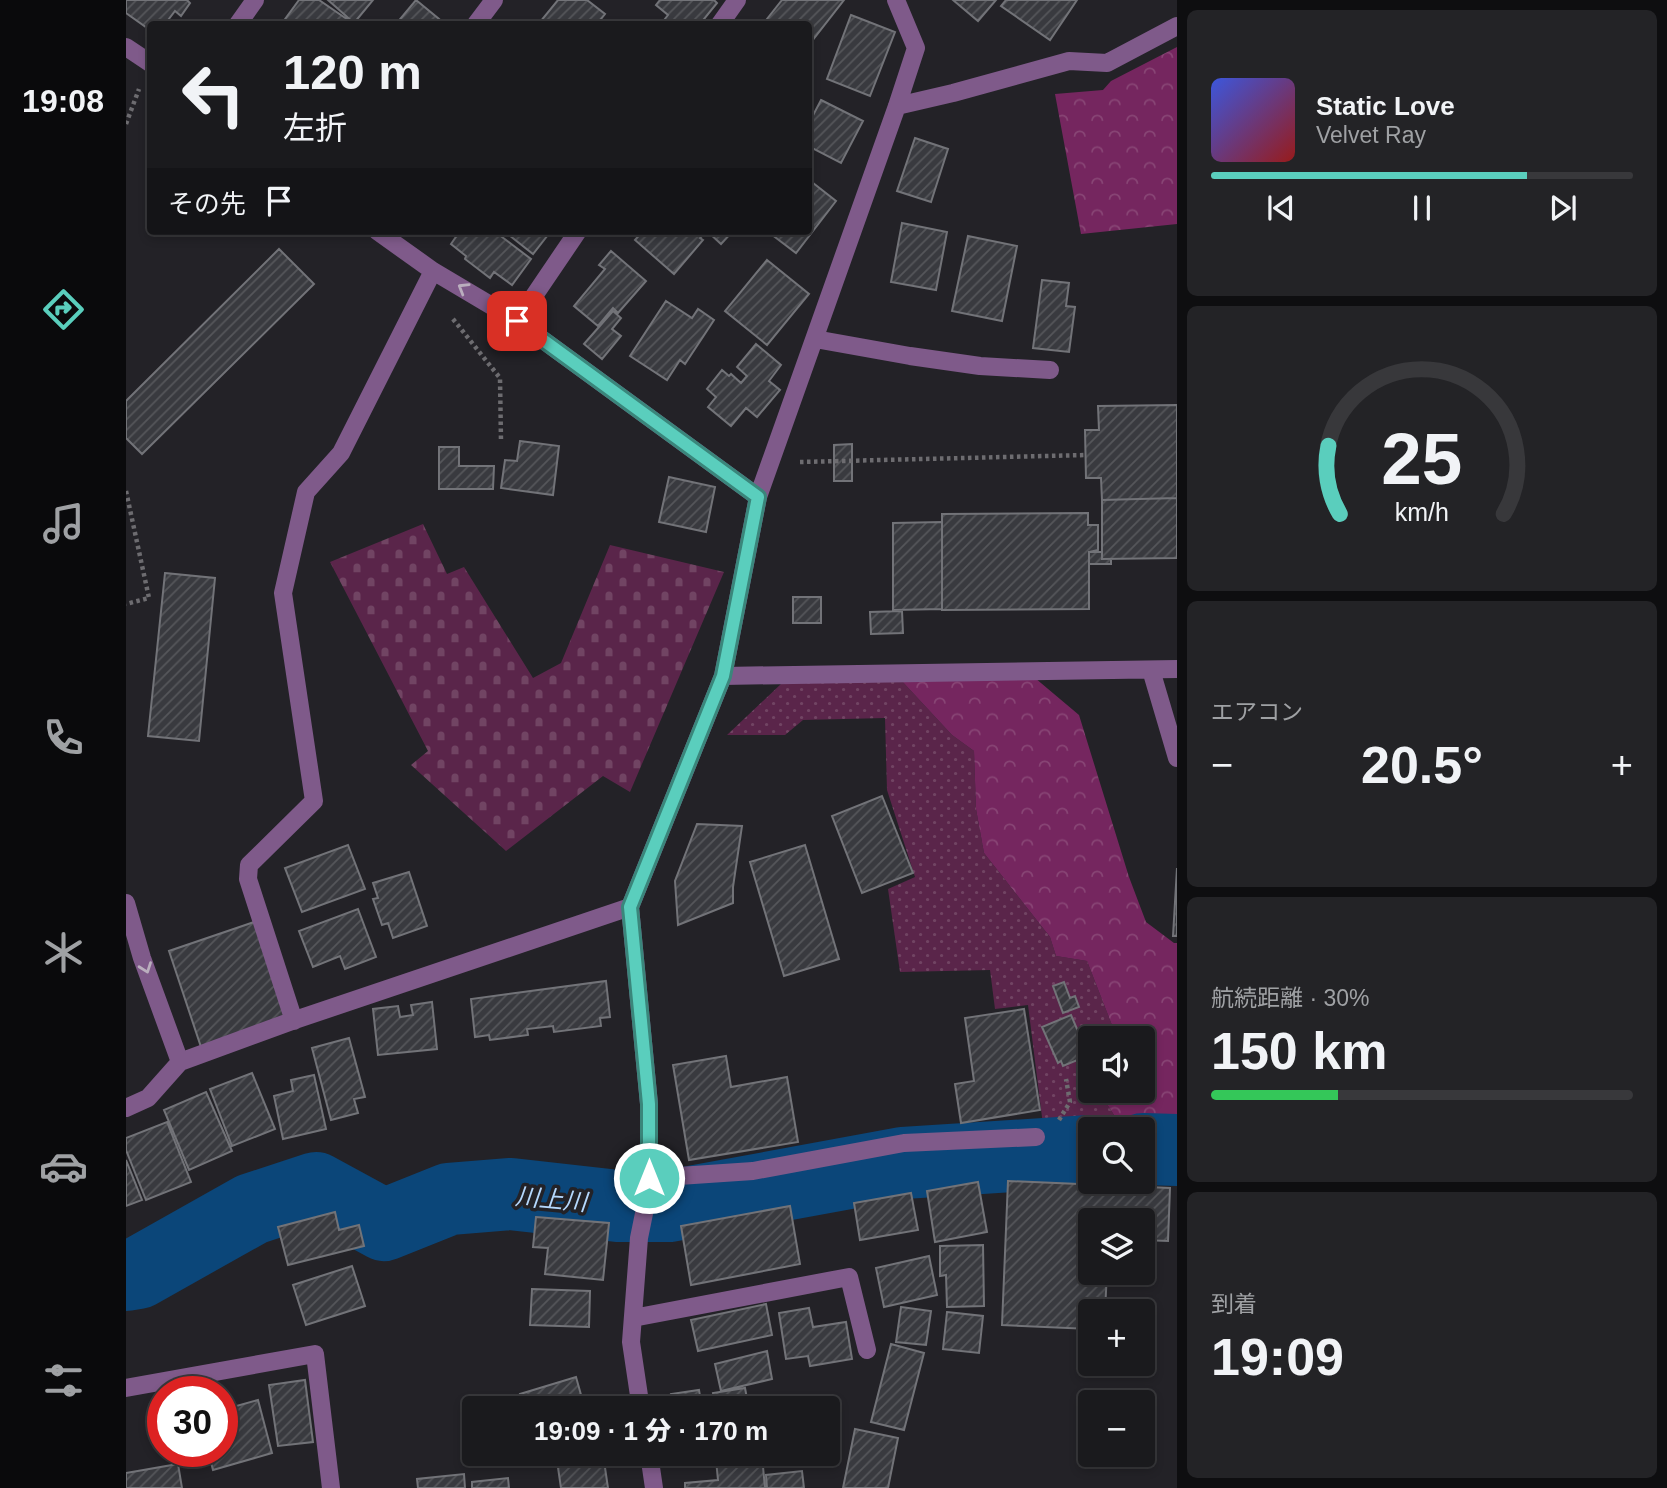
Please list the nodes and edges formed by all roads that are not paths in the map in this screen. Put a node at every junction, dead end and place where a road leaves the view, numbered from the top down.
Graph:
1 (255, 0) edge
2 (494, 0) edge
3 (737, 0) edge
4 (896, 0) edge
5 (240, 21) edge
6 (478, 21) edge
7 (722, 21) edge
8 (1177, 26) edge
9 (126, 47) edge
10 (147, 61) edge
11 (897, 106) junction
12 (382, 235) edge
13 (575, 235) edge
14 (430, 278) junction
15 (517, 321) junction
16 (815, 339) junction
17 (1050, 370) dead end
18 (758, 497) junction
19 (1177, 669) edge
20 (1151, 670) junction
21 (723, 676) junction
22 (1177, 758) edge
23 (126, 903) edge
24 (630, 907) junction
25 (294, 1021) junction
26 (180, 1062) junction
27 (126, 1108) edge
28 (1036, 1137) road end
29 (649, 1184) junction
30 (633, 1318) junction
31 (867, 1350) dead end
32 (126, 1388) edge
33 (639, 1396) edge
34 (651, 1466) edge
35 (331, 1488) edge
36 (654, 1488) edge

1 - 5 street
2 - 6 street
3 - 7 street
4 - 11 street
8 - 11 street
9 - 10 street
11 - 16 street
12 - 14 street
13 - 15 street
15 -> 14 street
14 - 25 street
15 - 18 street
16 - 17 street
16 - 18 street
18 - 21 street
19 - 20 street
20 - 21 street
20 - 22 street
21 - 24 street
23 -> 26 street
24 - 25 street
24 - 29 street
25 - 26 street
26 - 27 street
28 - 29 street
29 - 30 street
30 - 31 street
30 - 33 street
32 - 35 street
34 - 36 street

